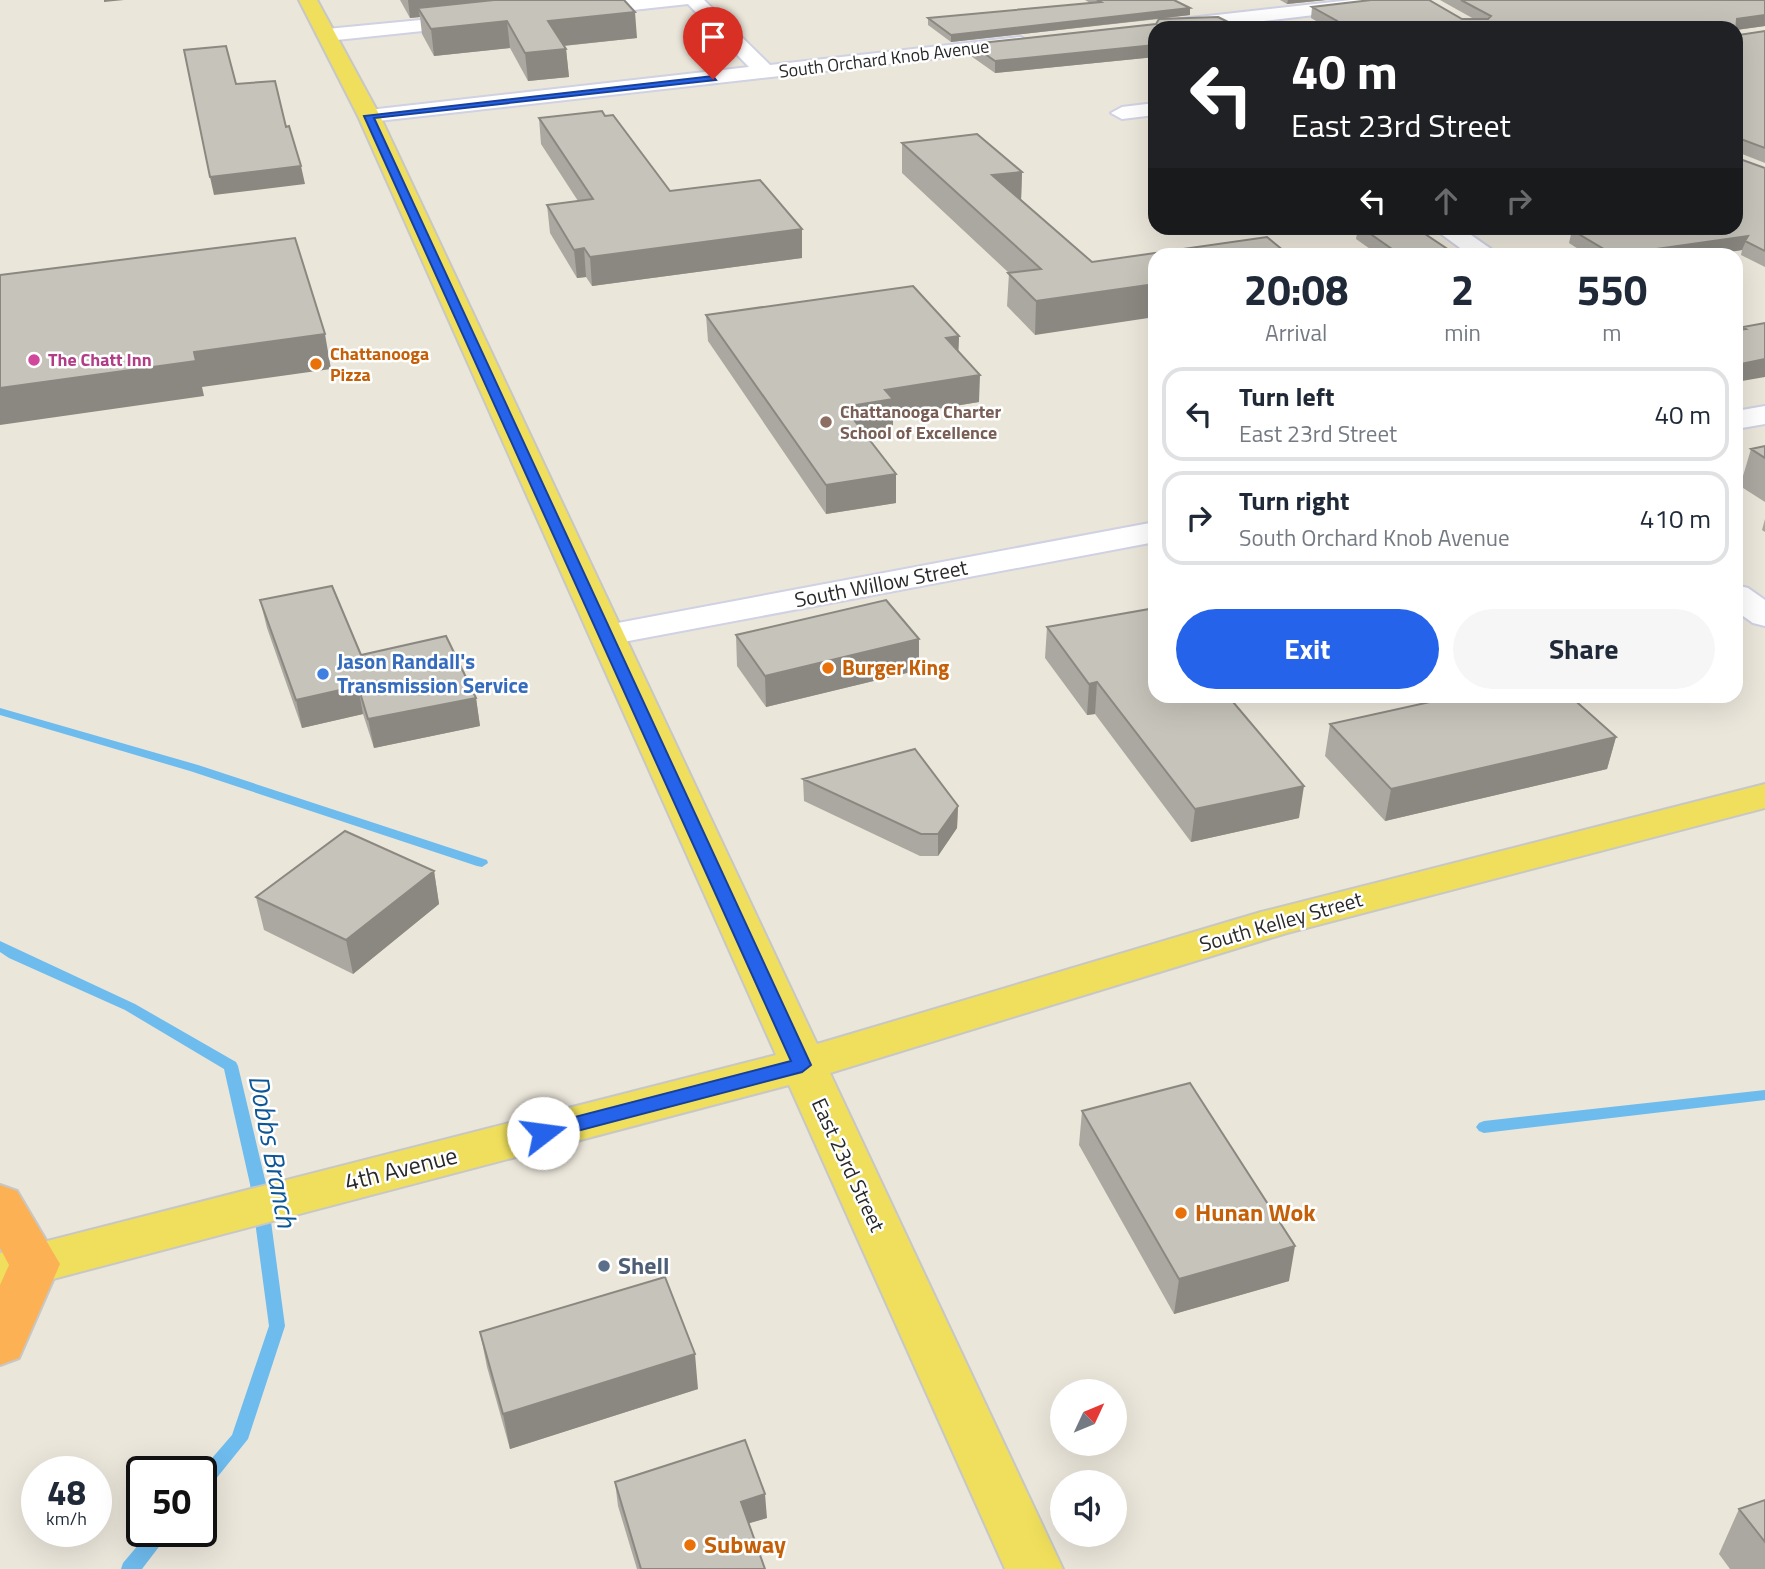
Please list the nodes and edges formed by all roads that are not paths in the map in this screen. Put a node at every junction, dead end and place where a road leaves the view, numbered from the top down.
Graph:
1 (308, 0) edge
2 (684, 0) edge
3 (694, 0) edge
4 (1399, 0) edge
5 (561, 12) edge
6 (492, 19) edge
7 (1213, 21) edge
8 (327, 35) junction
9 (1041, 41) edge
10 (766, 73) junction
11 (1148, 110) edge
12 (1122, 113) dead end
13 (369, 116) junction
14 (1457, 235) edge
15 (1477, 248) edge
16 (1148, 533) edge
17 (1743, 600) edge
18 (1765, 617) edge
19 (607, 635) junction
20 (1765, 796) edge
21 (802, 1065) junction
22 (0, 1203) edge
23 (17, 1268) edge
24 (0, 1343) edge
25 (1034, 1569) edge

1 - 8 main road, East 23rd Street
2 - 5 street
3 - 10 street
4 - 7 street
6 - 8 street
8 - 13 main road, East 23rd Street
9 - 10 street, South Orchard Knob Avenue
10 - 13 street, South Orchard Knob Avenue
11 - 12 street
13 - 19 main road, East 23rd Street
14 - 15 street
16 - 19 street, South Willow Street
17 - 18 street
19 - 21 main road, East 23rd Street
20 - 21 main road, South Kelley Street
21 - 23 main road, 4th Avenue
21 - 25 main road, East 23rd Street
22 - 23 highway
23 - 24 highway

